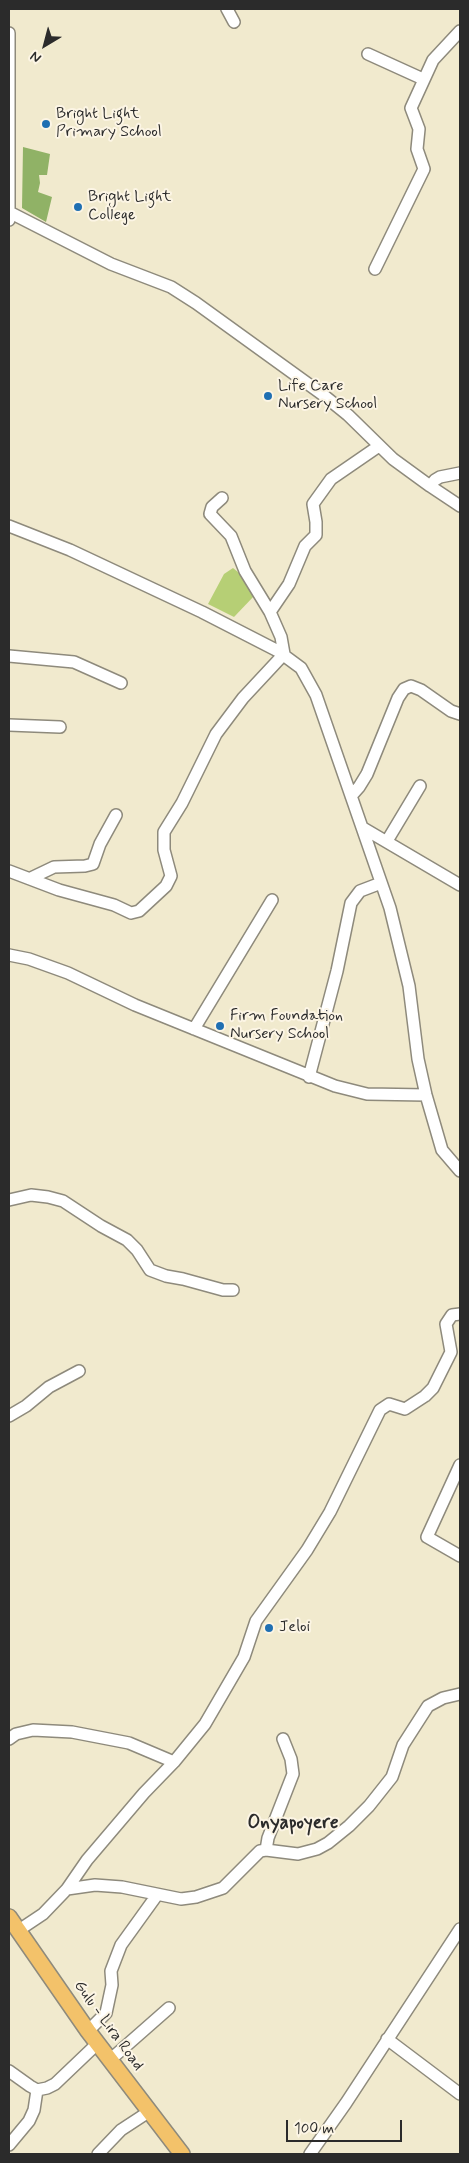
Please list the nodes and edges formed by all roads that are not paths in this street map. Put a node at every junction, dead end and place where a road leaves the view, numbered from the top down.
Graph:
1 (227, 9) edge
2 (234, 22) dead end
3 (460, 31) edge
4 (9, 33) edge
5 (368, 54) dead end
6 (423, 79) junction
7 (9, 212) edge
8 (9, 220) edge
9 (375, 269) dead end
10 (379, 446) junction
11 (460, 473) edge
12 (430, 486) junction
13 (222, 498) dead end
14 (460, 506) edge
15 (9, 526) edge
16 (270, 612) junction
17 (284, 654) junction
18 (9, 656) edge
19 (120, 683) dead end
20 (460, 714) edge
21 (9, 725) edge
22 (60, 727) dead end
23 (420, 786) dead end
24 (351, 796) junction
25 (116, 815) dead end
26 (363, 828) junction
27 (387, 841) junction
28 (9, 870) edge
29 (31, 878) junction
30 (381, 883) junction
31 (460, 885) edge
32 (272, 900) dead end
33 (9, 955) edge
34 (194, 1029) junction
35 (309, 1077) junction
36 (426, 1095) junction
37 (460, 1171) edge
38 (9, 1200) edge
39 (233, 1290) dead end
40 (460, 1314) edge
41 (79, 1371) dead end
42 (9, 1416) edge
43 (460, 1465) edge
44 (460, 1556) edge
45 (460, 1694) edge
46 (9, 1739) edge
47 (283, 1739) dead end
48 (174, 1762) junction
49 (266, 1850) junction
50 (67, 1889) junction
51 (157, 1895) junction
52 (12, 1923) edge
53 (460, 1929) edge
54 (168, 2008) dead end
55 (93, 2037) junction
56 (387, 2039) junction
57 (111, 2059) junction
58 (9, 2071) edge
59 (37, 2090) junction
60 (460, 2094) edge
61 (150, 2112) junction
62 (9, 2145) edge
63 (98, 2154) edge
64 (182, 2154) edge
65 (310, 2154) edge

1 - 2 street
3 - 6 street
4 - 7 street
5 - 6 street
6 - 9 street
7 - 8 street
7 - 10 street
10 - 12 street
10 - 16 street
11 - 12 street
12 - 14 street
13 - 16 street
15 - 17 street
16 - 17 street
17 - 24 street
17 - 29 street
18 - 19 street
20 - 24 street
21 - 22 street
23 - 27 street
24 - 26 street
25 - 29 street
26 - 27 street
26 - 30 street
27 - 31 street
28 - 29 street
30 - 35 street
30 - 36 street
32 - 34 street
33 - 34 street
34 - 35 street
35 - 36 street
36 - 37 street
38 - 39 street
40 - 48 street
41 - 42 street
43 - 44 street
45 - 49 street
46 - 48 street
47 - 49 street
48 - 50 street
49 - 51 street
50 - 51 street
50 - 52 street
51 - 55 street
52 - 55 main road, Gulu - Lira Road
53 - 56 street
54 - 57 street
55 - 57 main road, Gulu - Lira Road
55 - 59 street
56 - 60 street
56 - 65 street
57 - 61 main road, Gulu - Lira Road
58 - 59 street
59 - 62 street
61 - 63 street
61 - 64 main road, Gulu - Lira Road

